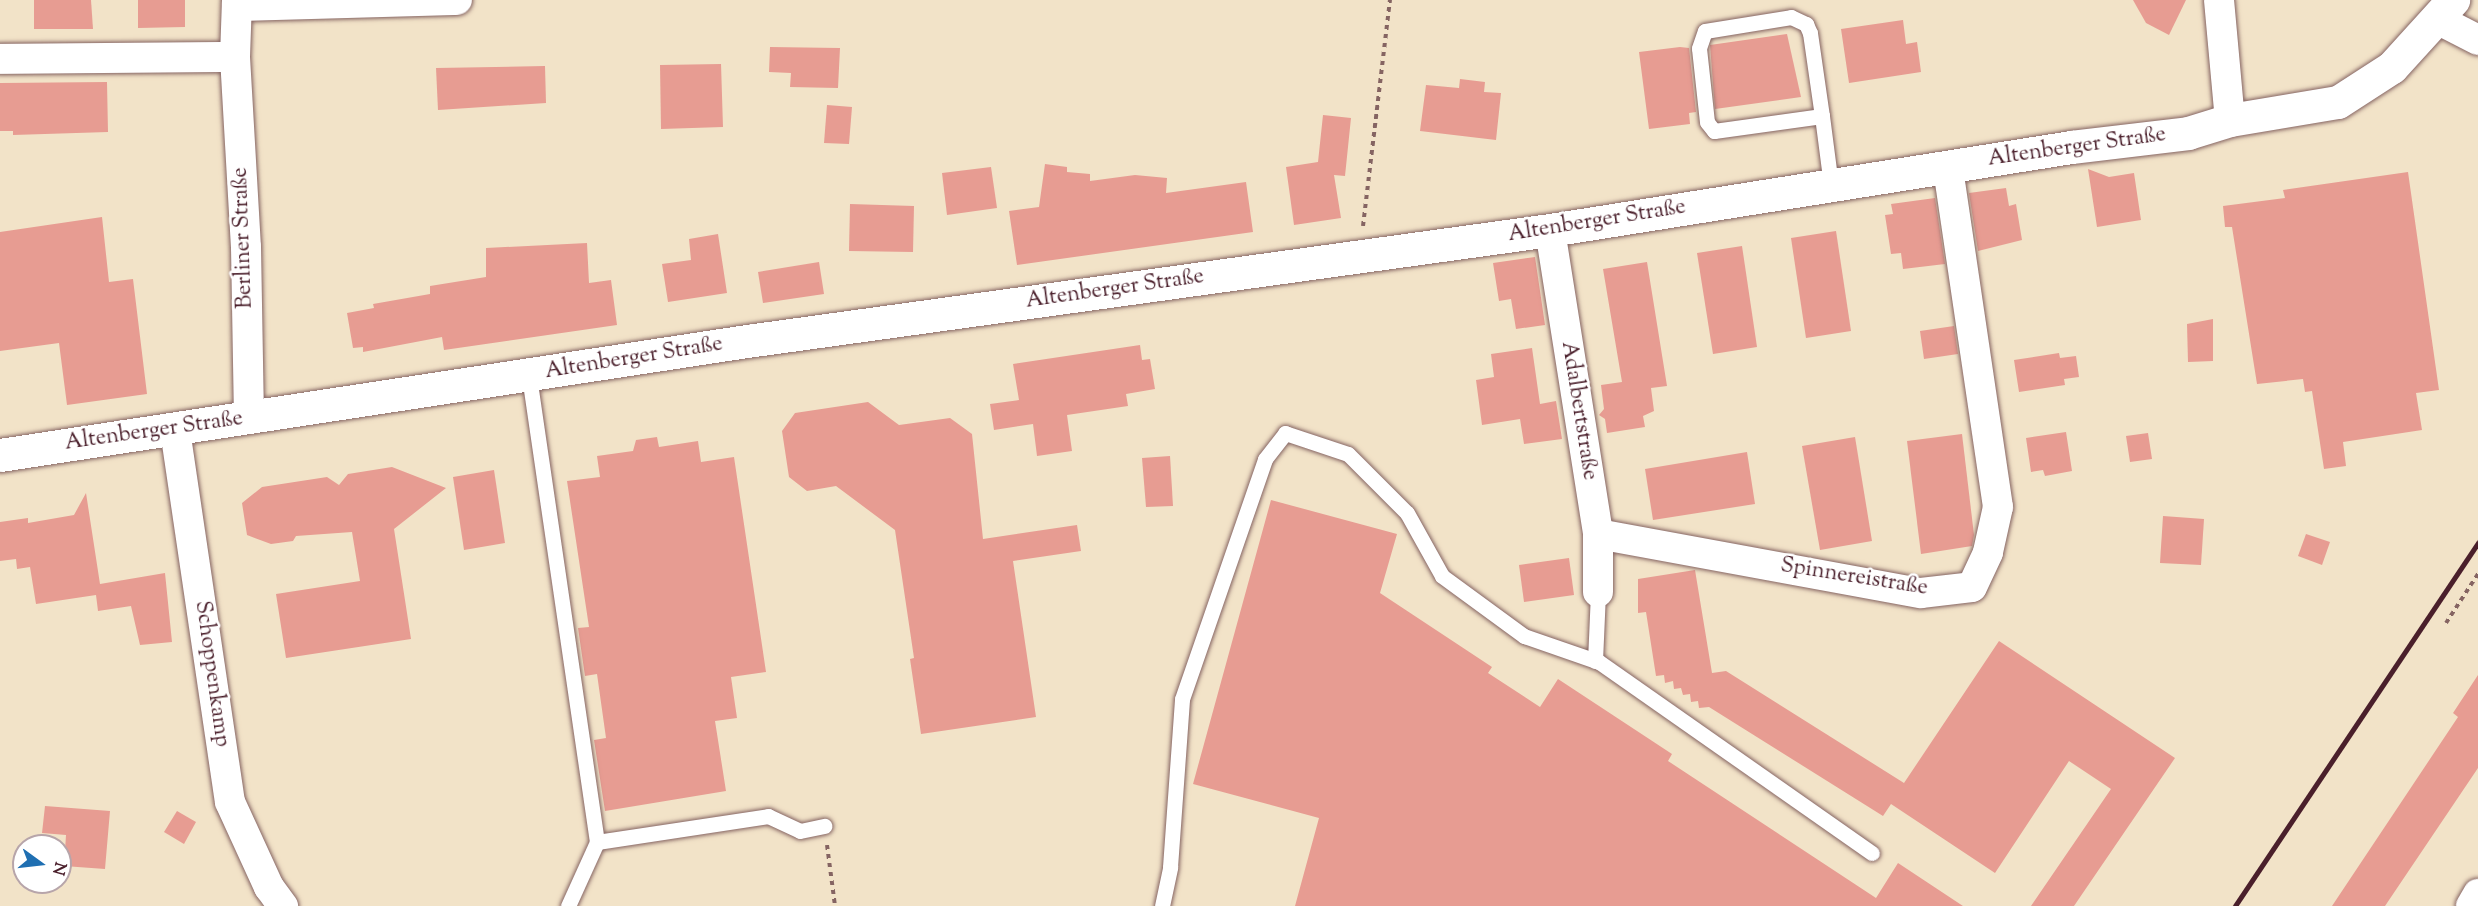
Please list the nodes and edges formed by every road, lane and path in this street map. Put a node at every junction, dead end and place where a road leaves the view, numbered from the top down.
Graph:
1 (457, 0) edge
2 (1390, 0) edge
3 (2219, 0) edge
4 (237, 3) edge
5 (2446, 10) edge
6 (2478, 40) edge
7 (235, 57) junction
8 (0, 59) edge
9 (1822, 116) junction
10 (2230, 120) junction
11 (1948, 167) junction
12 (1831, 185) junction
13 (1550, 230) junction
14 (1360, 256) junction
15 (529, 376) junction
16 (249, 419) junction
17 (175, 430) junction
18 (0, 455) edge
19 (1598, 534) junction
20 (2478, 574) edge
21 (1598, 592) joint
22 (2446, 623) dead end
23 (1595, 660) junction
24 (824, 826) dead end
25 (597, 843) junction
26 (827, 844) dead end
27 (1872, 853) dead end
28 (2478, 894) edge
29 (283, 906) edge
30 (568, 906) edge
31 (835, 906) edge
32 (1162, 906) edge
33 (2471, 906) edge

1 - 4 street
2 - 14 path
3 - 10 street
4 - 7 street, Berliner Straße
5 - 6 street
5 - 10 main road, Altenberger Straße
7 - 8 street
7 - 16 street, Berliner Straße
9 - 9 lane
9 - 12 lane
10 - 11 main road, Altenberger Straße
11 - 12 main road, Altenberger Straße
11 - 19 street, Spinnereistraße
12 - 13 main road, Altenberger Straße
13 - 14 main road, Altenberger Straße
13 - 19 street, Adalbertstraße
14 - 15 main road, Altenberger Straße
15 - 16 main road, Altenberger Straße
15 - 25 lane
16 - 17 main road, Altenberger Straße
17 - 18 main road, Altenberger Straße
17 - 29 street, Schoppenkamp
19 - 21 street, Adalbertstraße
20 - 22 path
21 - 23 lane
23 - 27 lane
23 - 32 lane
24 - 25 lane
25 - 30 lane
26 - 31 path
28 - 33 street

